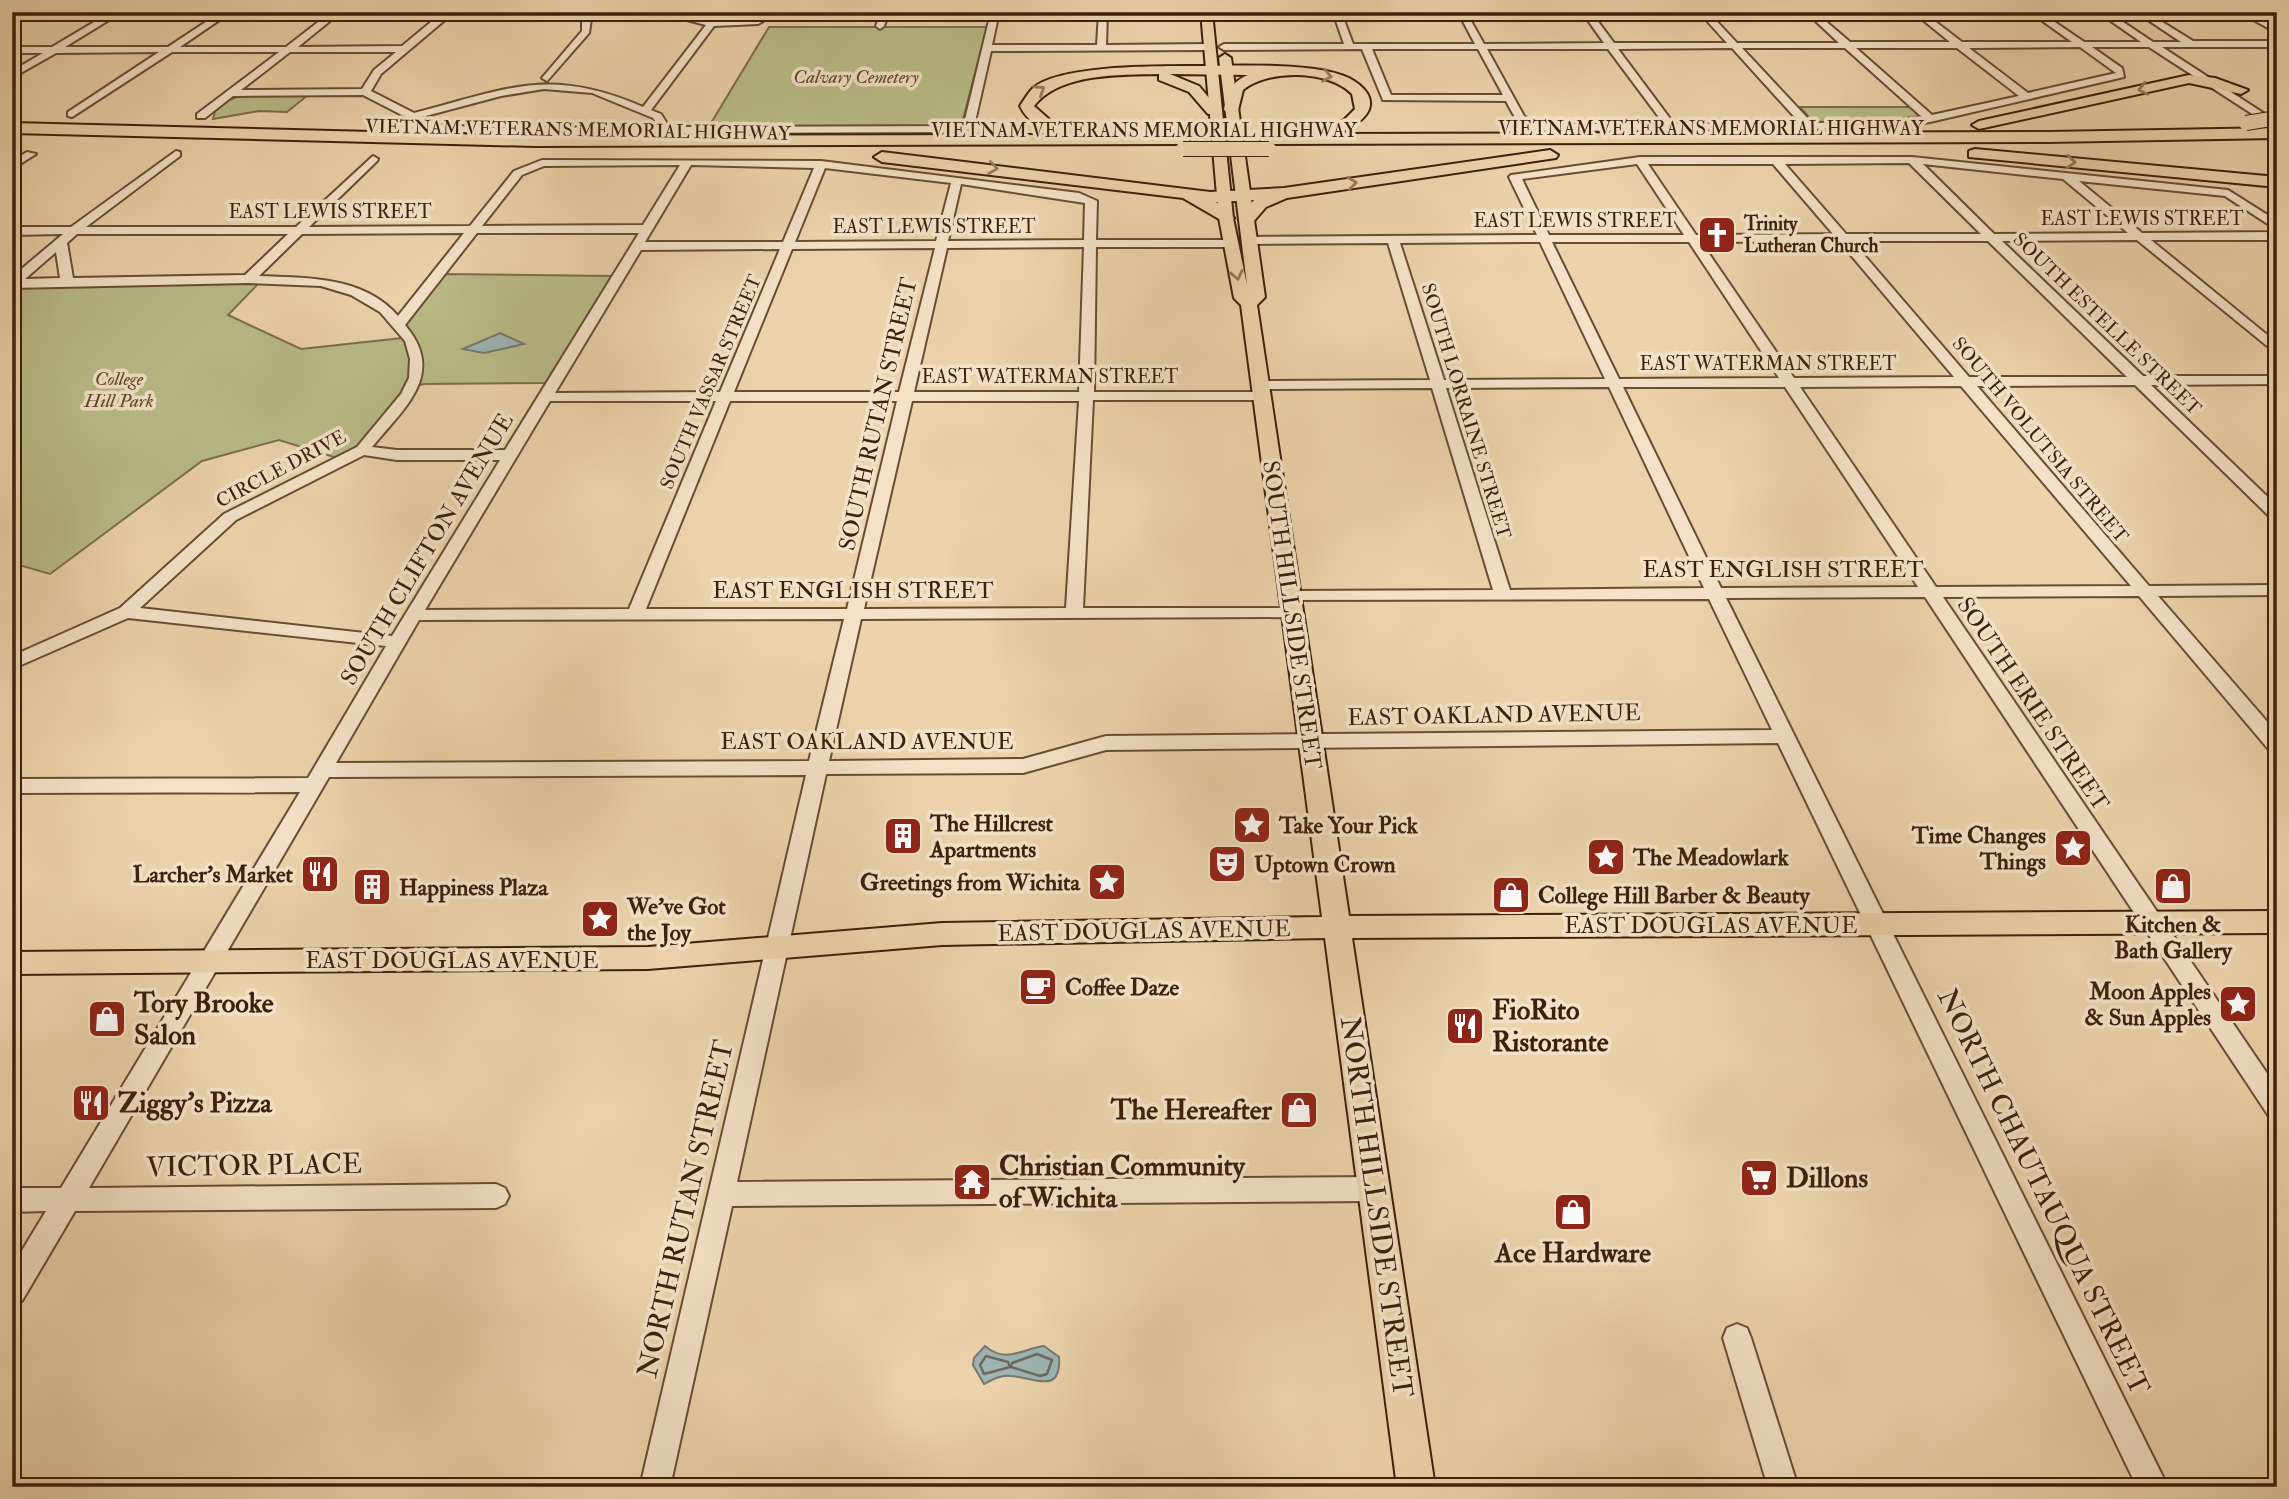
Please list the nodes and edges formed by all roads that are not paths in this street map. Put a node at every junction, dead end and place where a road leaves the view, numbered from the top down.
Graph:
1 (118, 12) edge
2 (227, 12) edge
3 (337, 12) edge
4 (570, 12) edge
5 (774, 12) edge
6 (885, 12) edge
7 (995, 12) edge
8 (1103, 12) edge
9 (1206, 12) edge
10 (1218, 12) edge
11 (1337, 12) edge
12 (1462, 12) edge
13 (1586, 12) edge
14 (1703, 12) edge
15 (1810, 12) edge
16 (1917, 12) edge
17 (2034, 12) edge
18 (2102, 12) edge
19 (2117, 12) edge
20 (2140, 12) edge
21 (2243, 12) edge
22 (447, 14) edge
23 (682, 14) edge
24 (587, 16) junction
25 (711, 24) junction
26 (880, 26) dead end
27 (2277, 30) edge
28 (2154, 44) junction
29 (2169, 44) junction
30 (2192, 44) junction
31 (2277, 44) edge
32 (1847, 45) junction
33 (1959, 45) junction
34 (2082, 45) junction
35 (1481, 46) junction
36 (1611, 46) junction
37 (1734, 46) junction
38 (1207, 47) junction
39 (1224, 47) junction
40 (1350, 47) junction
41 (1366, 47) junction
42 (987, 48) junction
43 (1101, 48) junction
44 (12, 50) edge
45 (54, 50) junction
46 (170, 50) junction
47 (289, 50) junction
48 (404, 50) junction
49 (1209, 71) junction
50 (1226, 71) junction
51 (1119, 72) junction
52 (1297, 73) junction
53 (12, 75) edge
54 (2191, 75) junction
55 (547, 78) junction
56 (2210, 80) junction
57 (560, 87) junction
58 (525, 89) junction
59 (2241, 90) junction
60 (365, 92) junction
61 (232, 93) junction
62 (1385, 97) joint
63 (1509, 98) junction
64 (2028, 98) junction
65 (1231, 110) junction
66 (1213, 111) junction
67 (645, 112) junction
68 (72, 114) dead end
69 (201, 116) dead end
70 (416, 116) junction
71 (2277, 117) edge
72 (1930, 119) junction
73 (12, 128) edge
74 (1672, 128) junction
75 (657, 131) junction
76 (1811, 133) junction
77 (2048, 137) junction
78 (2273, 137) edge
79 (12, 138) edge
80 (1136, 139) junction
81 (1183, 144) junction
82 (1268, 144) junction
83 (1671, 149) junction
84 (1857, 149) junction
85 (754, 152) junction
86 (31, 154) dead end
87 (176, 154) dead end
88 (373, 159) dead end
89 (1775, 159) junction
90 (1640, 160) junction
91 (1912, 160) junction
92 (687, 163) junction
93 (821, 164) junction
94 (12, 166) edge
95 (2064, 175) junction
96 (957, 179) junction
97 (2277, 182) edge
98 (1284, 193) junction
99 (1184, 194) junction
100 (1244, 195) junction
101 (1224, 196) junction
102 (1226, 218) junction
103 (1247, 218) junction
104 (2277, 227) edge
105 (474, 229) junction
106 (648, 229) junction
107 (75, 230) junction
108 (299, 230) junction
109 (12, 231) edge
110 (2138, 236) junction
111 (2277, 236) edge
112 (1842, 237) junction
113 (1989, 237) junction
114 (1692, 238) junction
115 (1393, 239) junction
116 (1544, 239) junction
117 (1250, 240) junction
118 (1230, 243) junction
119 (61, 244) junction
120 (941, 244) junction
121 (1091, 244) junction
122 (788, 245) junction
123 (638, 246) junction
124 (248, 279) junction
125 (67, 282) junction
126 (13, 283) edge
127 (1249, 303) junction
128 (399, 324) junction
129 (2277, 351) edge
130 (2277, 380) edge
131 (2137, 381) junction
132 (1966, 382) junction
133 (1788, 383) junction
134 (1613, 384) junction
135 (1437, 385) junction
136 (1260, 390) junction
137 (726, 396) junction
138 (905, 396) junction
139 (1086, 396) junction
140 (544, 397) junction
141 (362, 450) junction
142 (510, 454) junction
143 (2277, 515) edge
144 (2277, 590) edge
145 (2144, 591) junction
146 (1930, 592) junction
147 (1715, 593) junction
148 (1503, 594) junction
149 (1291, 605) junction
150 (126, 612) junction
151 (854, 614) junction
152 (1074, 614) junction
153 (414, 615) junction
154 (635, 615) junction
155 (397, 642) junction
156 (12, 663) edge
157 (1785, 736) junction
158 (1310, 741) junction
159 (2277, 746) edge
160 (818, 766) junction
161 (320, 777) junction
162 (12, 786) edge
163 (2277, 922) edge
164 (2155, 923) junction
165 (1877, 924) junction
166 (1336, 928) junction
167 (778, 946) junction
168 (211, 961) junction
169 (12, 962) edge
170 (2277, 1108) edge
171 (1373, 1189) junction
172 (722, 1194) junction
173 (496, 1196) dead end
174 (12, 1200) edge
175 (68, 1200) junction
176 (12, 1292) edge
177 (1737, 1338) dead end
178 (655, 1487) edge
179 (1416, 1487) edge
180 (1783, 1487) edge
181 (2153, 1487) edge

1 - 45 street
2 - 46 street
3 - 47 street
4 - 24 street
5 - 25 street
6 - 26 street
7 - 42 street
8 - 43 street
9 - 38 main road, SOUTH HILLSIDE STREET
10 - 39 main road, SOUTH HILLSIDE STREET
11 - 40 street
12 - 35 street
13 - 36 street
14 - 37 street
15 - 32 street
16 - 33 street
17 - 34 street
18 - 28 street
19 - 29 street
20 - 30 street
21 - 27 street
22 - 24 street
22 - 48 street
23 - 24 street
23 - 25 street
24 - 55 street
25 - 67 street
28 - 29 street
28 - 34 street
28 - 54 street
29 - 30 street
29 - 59 street
30 - 31 street
32 - 33 street
32 - 37 street
32 - 72 street
33 - 34 street
33 - 64 street
34 - 64 street
35 - 36 street
35 - 41 street
35 - 63 street
36 - 37 street
36 - 74 street
37 - 76 street
38 - 43 street
38 - 49 main road, SOUTH HILLSIDE STREET
39 - 40 street
39 - 50 main road, SOUTH HILLSIDE STREET
40 - 41 street
41 - 62 street
42 - 43 street
42 - 75 street
44 - 45 street
45 - 46 street
45 - 53 street
46 - 47 street
46 - 68 street
47 - 48 street
47 - 61 street
48 - 60 street
49 - 50 highway
49 - 51 highway
49 - 66 main road, SOUTH HILLSIDE STREET
50 - 52 highway
50 - 65 main road, SOUTH HILLSIDE STREET
51 - 66 highway
80 -> 51 highway
52 - 65 highway
52 -> 82 highway
54 - 56 highway
54 -> 76 highway
55 - 57 street
55 - 58 street
56 - 59 highway
56 - 78 street
57 - 58 street
57 - 67 street
58 - 70 street
59 - 71 street
60 - 61 street
60 - 70 street
61 - 69 street
62 - 63 street
63 - 74 street
64 - 72 street
65 - 100 main road, SOUTH HILLSIDE STREET
66 - 101 main road, SOUTH HILLSIDE STREET
67 - 75 street
70 - 75 street
71 - 77 highway, bridge
72 - 76 street
73 - 80 highway, VIETNAM VETERANS MEMORIAL HIGHWAY
74 - 76 street
76 - 77 highway, VIETNAM VETERANS MEMORIAL HIGHWAY
76 - 82 highway, VIETNAM VETERANS MEMORIAL HIGHWAY
77 - 78 highway, VIETNAM VETERANS MEMORIAL HIGHWAY
78 - 84 highway, VIETNAM VETERANS MEMORIAL HIGHWAY
79 - 85 highway, VIETNAM VETERANS MEMORIAL HIGHWAY
80 - 81 highway, VIETNAM VETERANS MEMORIAL HIGHWAY
81 - 82 highway, VIETNAM VETERANS MEMORIAL HIGHWAY, bridge
81 - 85 highway, VIETNAM VETERANS MEMORIAL HIGHWAY
82 - 83 highway, VIETNAM VETERANS MEMORIAL HIGHWAY
83 - 84 highway, VIETNAM VETERANS MEMORIAL HIGHWAY
98 -> 83 highway
84 -> 97 highway
85 -> 99 highway
86 - 94 street
87 - 107 street
88 - 108 street
89 - 90 street
89 - 91 street
89 - 112 street, SOUTH VOLUTSIA STREET
90 - 114 street, SOUTH ERIE STREET
90 - 116 street, NORTH CHAUTAUQUA STREET
91 - 95 street
91 - 113 street, SOUTH ESTELLE STREET
92 - 93 street
92 - 105 street
92 - 106 street, SOUTH CLIFTON AVENUE
93 - 96 street
93 - 122 street, SOUTH VASSAR STREET
95 - 104 street
95 - 110 street
96 - 120 street, SOUTH RUTAN STREET
96 - 121 street
98 - 100 highway
98 - 103 highway
99 - 101 highway
99 - 102 highway
100 - 101 highway
100 - 103 main road, SOUTH HILLSIDE STREET
101 - 102 main road, SOUTH HILLSIDE STREET
102 - 118 main road, SOUTH HILLSIDE STREET
103 - 117 main road, SOUTH HILLSIDE STREET
105 - 106 street, EAST LEWIS STREET
105 - 108 street, EAST LEWIS STREET
105 - 128 street
106 - 123 street, SOUTH CLIFTON AVENUE
107 - 108 street, EAST LEWIS STREET
107 - 109 street, EAST LEWIS STREET
107 - 119 street
108 - 124 street
110 - 111 street, EAST LEWIS STREET
110 - 113 street, EAST LEWIS STREET
110 - 129 street
112 - 113 street, EAST LEWIS STREET
112 - 114 street, EAST LEWIS STREET
112 - 132 street, SOUTH VOLUTSIA STREET
113 - 131 street, SOUTH ESTELLE STREET
114 - 116 street, EAST LEWIS STREET
114 - 133 street, SOUTH ERIE STREET
115 - 116 street, EAST LEWIS STREET
115 - 117 street, EAST LEWIS STREET
115 - 135 street, SOUTH LORRAINE STREET
116 - 134 street, NORTH CHAUTAUQUA STREET
117 - 127 main road, SOUTH HILLSIDE STREET
118 - 121 street, EAST LEWIS STREET
118 -> 127 main road, SOUTH HILLSIDE STREET
119 - 125 street
119 - 126 street
120 - 121 street, EAST LEWIS STREET
120 - 122 street, EAST LEWIS STREET
120 - 138 street, SOUTH RUTAN STREET
121 - 139 street
122 - 123 street, EAST LEWIS STREET
122 - 137 street, SOUTH VASSAR STREET
123 - 140 street, SOUTH CLIFTON AVENUE
124 - 125 street, CIRCLE DRIVE
124 - 128 street, CIRCLE DRIVE
125 - 126 street, CIRCLE DRIVE
127 - 136 main road, SOUTH HILLSIDE STREET
128 - 141 street, CIRCLE DRIVE
130 - 131 street, EAST WATERMAN STREET
131 - 132 street, EAST WATERMAN STREET
131 - 143 street, SOUTH ESTELLE STREET
132 - 133 street, EAST WATERMAN STREET
132 - 145 street, SOUTH VOLUTSIA STREET
133 - 134 street, EAST WATERMAN STREET
133 - 146 street, SOUTH ERIE STREET
134 - 135 street, EAST WATERMAN STREET
134 - 147 street, NORTH CHAUTAUQUA STREET
135 - 136 street, EAST WATERMAN STREET
135 - 148 street, SOUTH LORRAINE STREET
136 - 139 street, EAST WATERMAN STREET
136 - 149 main road, SOUTH HILLSIDE STREET
137 - 138 street, EAST WATERMAN STREET
137 - 140 street, EAST WATERMAN STREET
137 - 154 street, SOUTH VASSAR STREET
138 - 139 street, EAST WATERMAN STREET
138 - 151 street, SOUTH RUTAN STREET
139 - 152 street
140 - 142 street, SOUTH CLIFTON AVENUE
141 - 142 street
141 - 150 street, CIRCLE DRIVE
142 - 153 street, SOUTH CLIFTON AVENUE
144 - 145 street, EAST ENGLISH STREET
145 - 146 street, EAST ENGLISH STREET
145 - 159 street, SOUTH VOLUTSIA STREET
146 - 147 street, EAST ENGLISH STREET
146 - 164 street, SOUTH ERIE STREET
147 - 148 street, EAST ENGLISH STREET
147 - 157 street, NORTH CHAUTAUQUA STREET
148 - 149 street, EAST ENGLISH STREET
149 - 152 street, EAST ENGLISH STREET
149 - 158 main road, SOUTH HILLSIDE STREET
150 - 155 street
150 - 156 street, CIRCLE DRIVE
151 - 152 street, EAST ENGLISH STREET
151 - 154 street, EAST ENGLISH STREET
151 - 160 street, SOUTH RUTAN STREET
153 - 154 street, EAST ENGLISH STREET
153 - 155 street, SOUTH CLIFTON AVENUE
155 - 161 street, SOUTH CLIFTON AVENUE
157 - 158 street, EAST OAKLAND AVENUE
157 - 165 street, NORTH CHAUTAUQUA STREET
158 - 160 street, EAST OAKLAND AVENUE
158 - 166 main road, SOUTH HILLSIDE STREET
160 - 161 street, EAST OAKLAND AVENUE
160 - 167 street, SOUTH RUTAN STREET
161 - 162 street, EAST OAKLAND AVENUE
161 - 168 street, SOUTH CLIFTON AVENUE
163 - 164 main road, EAST DOUGLAS AVENUE
164 - 165 main road, EAST DOUGLAS AVENUE
164 - 170 street, SOUTH ERIE STREET
165 - 166 main road, EAST DOUGLAS AVENUE
165 - 181 street, NORTH CHAUTAUQUA STREET
166 - 167 main road, EAST DOUGLAS AVENUE
166 - 171 main road, NORTH HILLSIDE STREET
167 - 168 main road, EAST DOUGLAS AVENUE
167 - 172 street, NORTH RUTAN STREET
168 - 169 main road, EAST DOUGLAS AVENUE
168 - 175 street, SOUTH CLIFTON AVENUE
171 - 172 street
171 - 179 main road, NORTH HILLSIDE STREET
172 - 178 street, NORTH RUTAN STREET
173 - 175 street, VICTOR PLACE
174 - 175 street, VICTOR PLACE
175 - 176 street, SOUTH CLIFTON AVENUE
177 - 180 street

